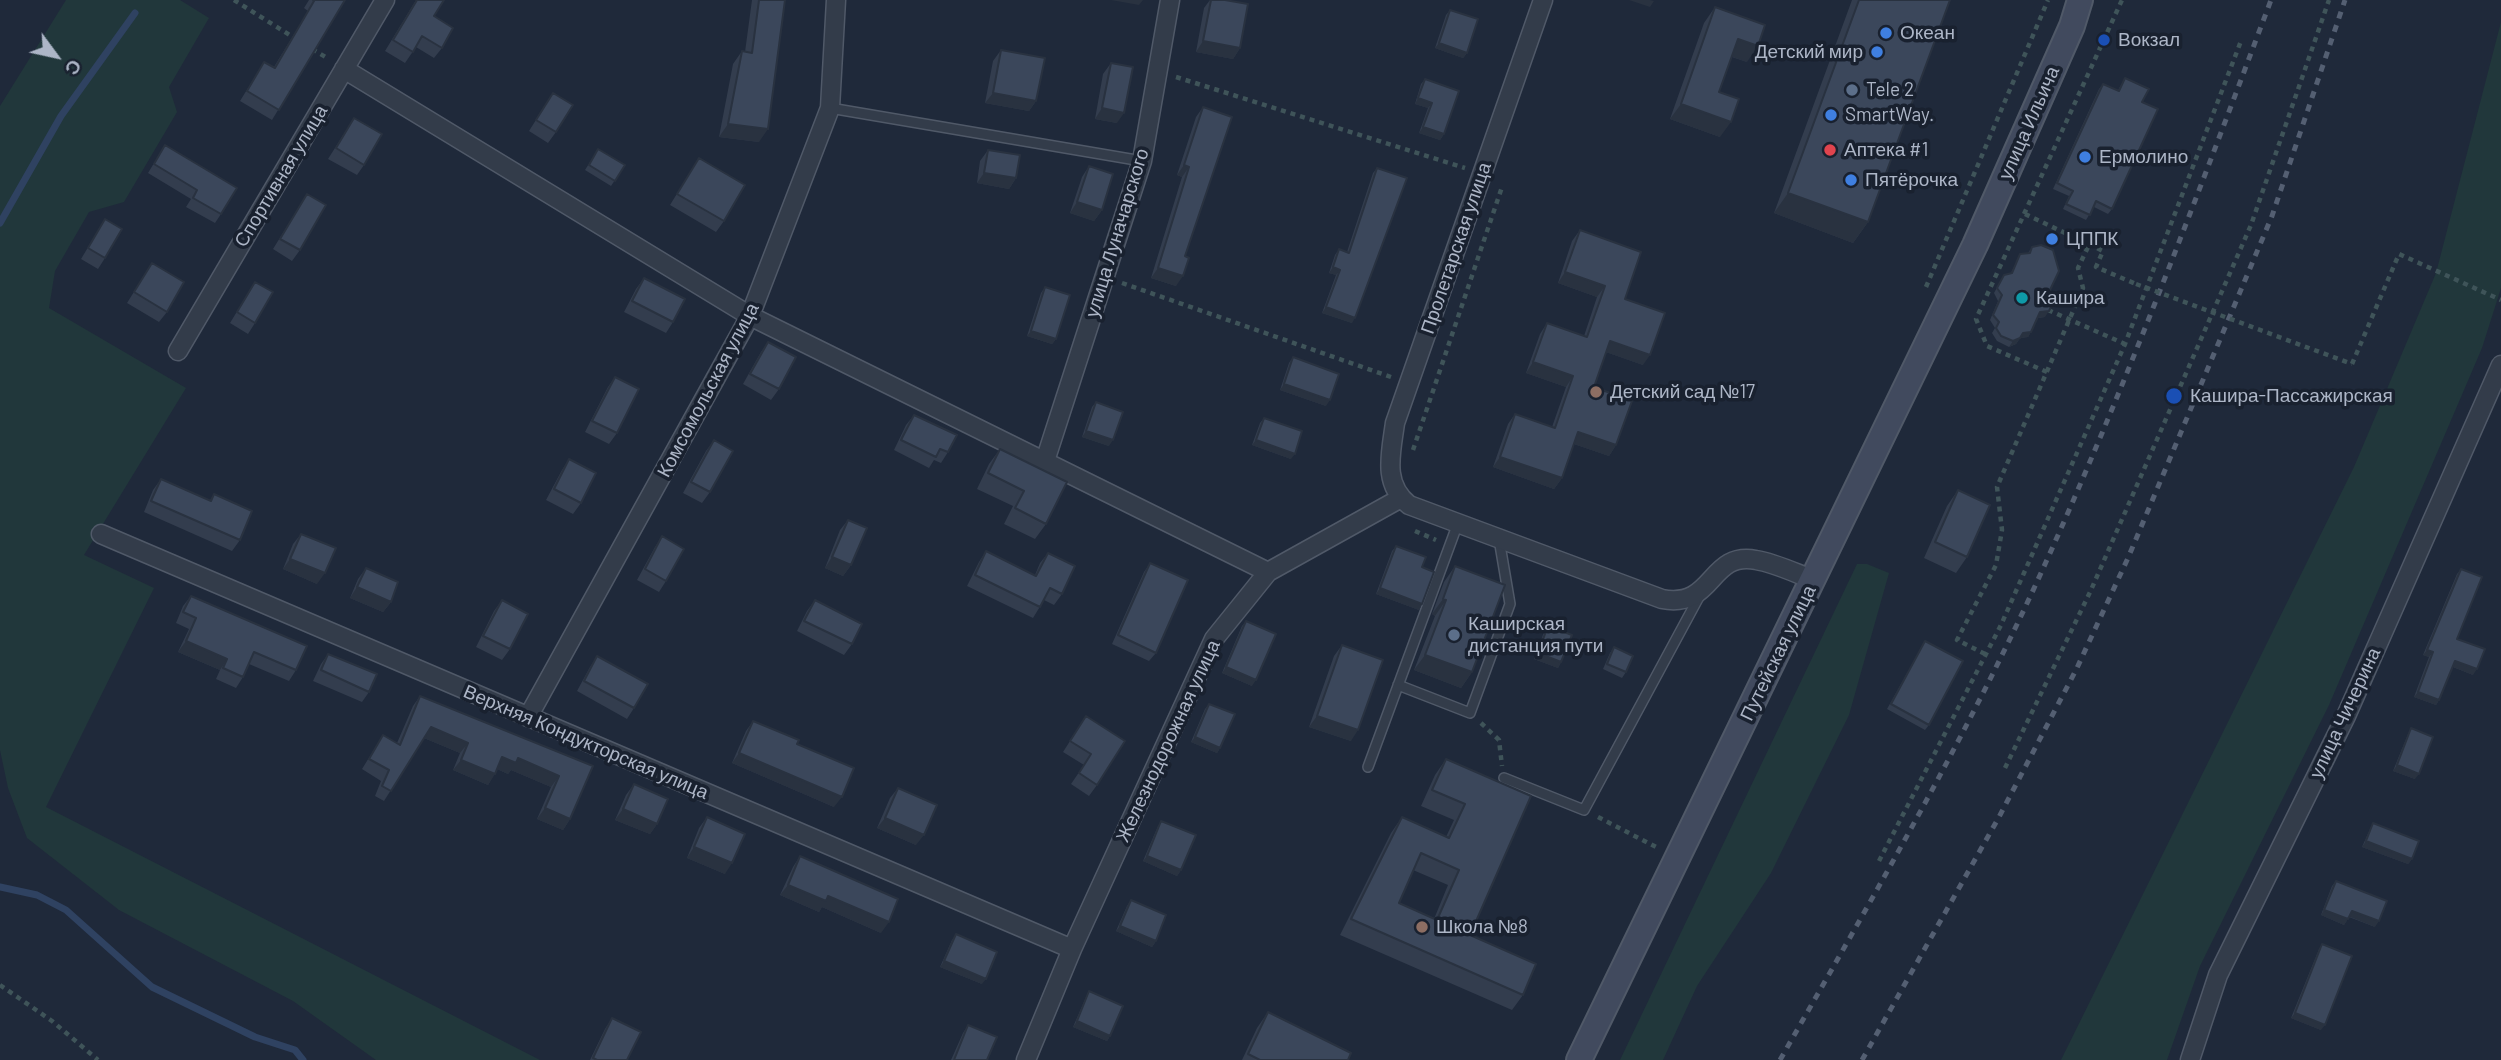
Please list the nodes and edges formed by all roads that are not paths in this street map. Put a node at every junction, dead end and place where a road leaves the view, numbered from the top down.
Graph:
1 (385, 0) edge
2 (836, 0) edge
3 (1170, 0) edge
4 (1543, 0) edge
5 (2080, 0) edge
6 (344, 69) junction
7 (830, 108) junction
8 (1142, 161) junction
9 (1975, 245) joint
10 (750, 316) junction
11 (177, 351) dead end
12 (2501, 365) edge
13 (1045, 461) junction
14 (1405, 501) junction
15 (1458, 523) junction
16 (101, 534) dead end
17 (1499, 538) junction
18 (1268, 572) junction
19 (1814, 580) junction
20 (1701, 594) junction
21 (1398, 685) junction
22 (527, 717) junction
23 (1368, 767) dead end
24 (1504, 778) road end
25 (1072, 949) junction
26 (1026, 1060) edge
27 (1579, 1060) edge
28 (2190, 1060) edge

1 - 6 street, Спортивная улица
2 - 7 street, Комсомольская улица
3 - 8 street, улица Луначарского
4 - 14 street, Пролетарская улица
5 - 9 main road, улица Ильича
6 - 10 street
6 - 11 street, Спортивная улица
7 - 8 lane
7 - 10 street, Комсомольская улица
8 - 13 street, улица Луначарского
9 - 19 main road, Путейская улица
10 - 13 street
10 - 22 street, Комсомольская улица
12 - 28 street, улица Чичерина
13 - 18 street
14 - 15 street
14 - 18 street, Железнодорожная улица
15 - 17 street
15 - 21 lane
16 - 22 street, Верхняя Кондукторская улица
17 - 20 street
17 - 21 lane
18 - 25 street, Железнодорожная улица
19 - 20 street
19 - 27 main road, Путейская улица
20 - 24 lane
21 - 23 lane
22 - 25 street, Верхняя Кондукторская улица
25 - 26 street, Железнодорожная улица

